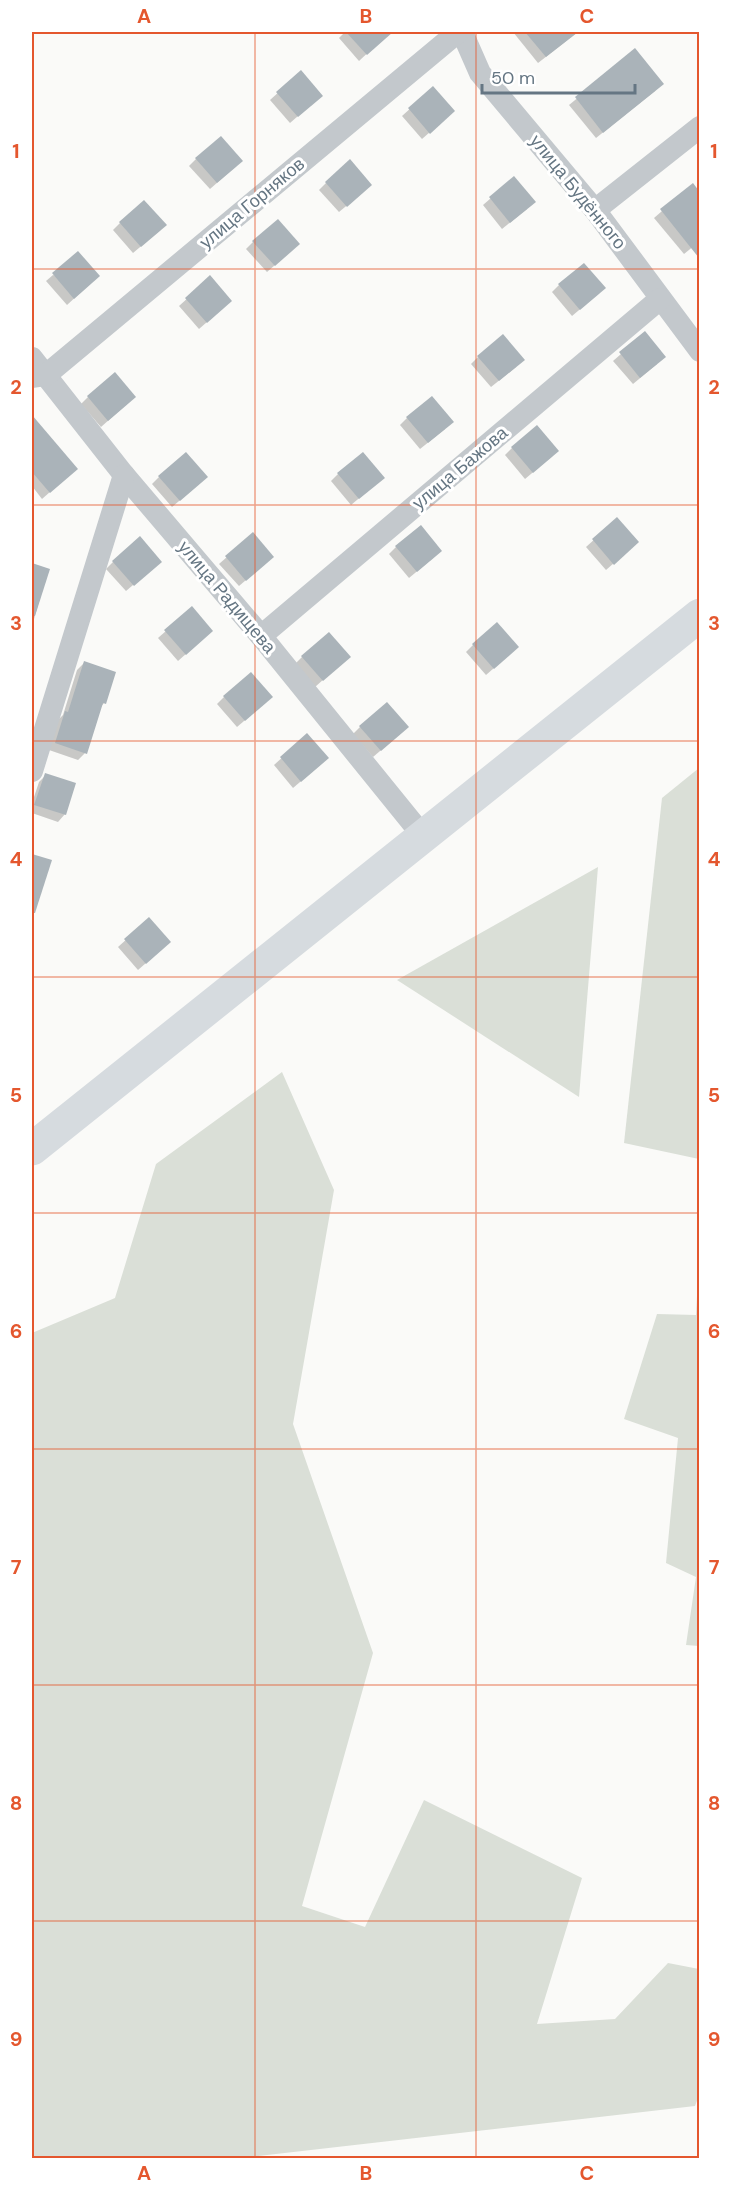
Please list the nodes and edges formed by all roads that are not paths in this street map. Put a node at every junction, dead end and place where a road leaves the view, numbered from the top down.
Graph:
1 (460, 32) edge
2 (699, 127) edge
3 (595, 210) junction
4 (660, 299) junction
5 (699, 351) edge
6 (36, 370) edge
7 (124, 475) junction
8 (699, 615) edge
9 (261, 636) junction
10 (32, 771) edge
11 (423, 836) junction
12 (32, 1149) edge

1 - 3 street, улица Будённого
1 - 6 street, улица Горняков
2 - 3 street
3 - 4 street, улица Будённого
4 - 5 street, улица Будённого
4 - 9 street, улица Бажова
6 - 7 street, улица Радищева
7 - 9 street, улица Радищева
7 - 10 street
8 - 11 highway
9 - 11 street, улица Радищева
11 - 12 highway

